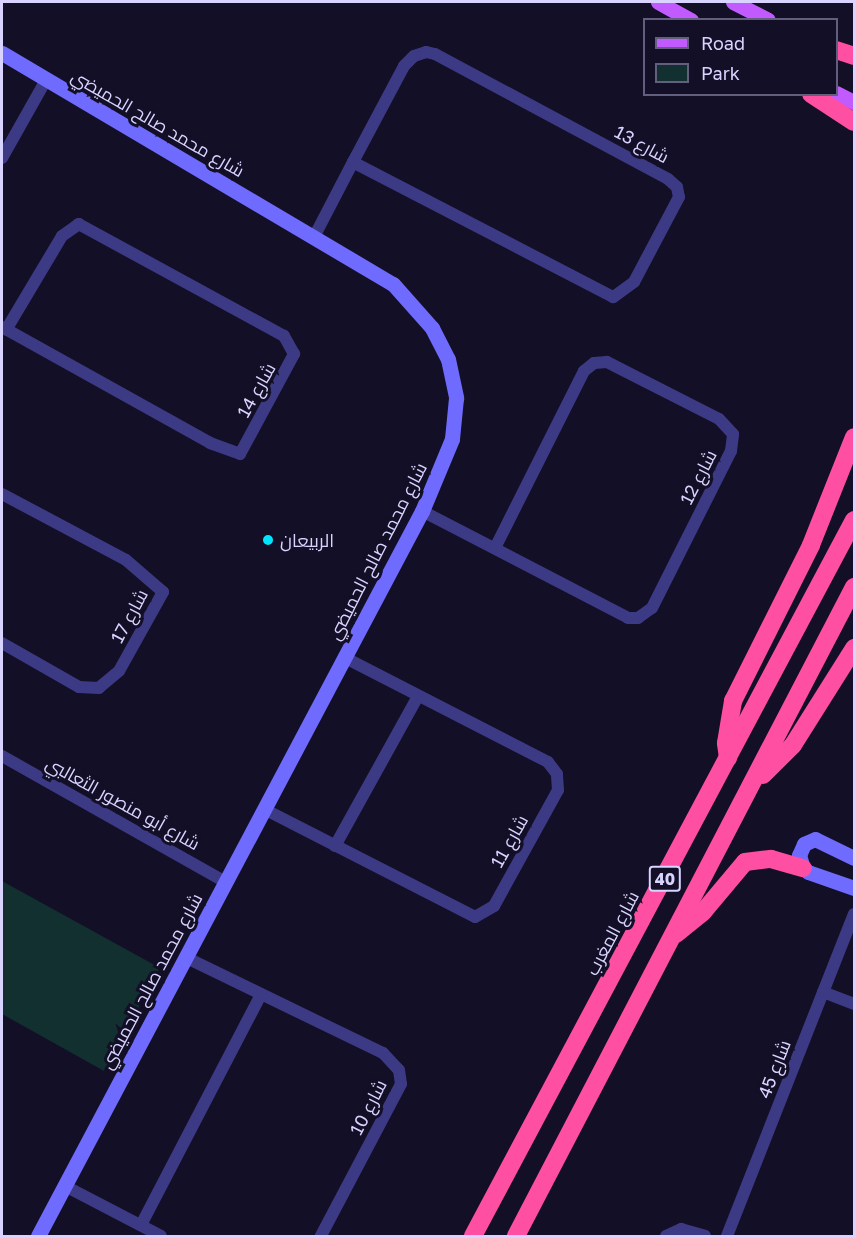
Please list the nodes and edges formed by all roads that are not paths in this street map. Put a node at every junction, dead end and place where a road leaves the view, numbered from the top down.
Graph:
1 (658, 2) edge
2 (733, 2) edge
3 (687, 18) edge
4 (764, 18) edge
5 (838, 52) edge
6 (2, 53) edge
7 (838, 53) edge
8 (855, 56) edge
9 (855, 63) edge
10 (46, 80) junction
11 (838, 94) edge
12 (814, 96) edge
13 (855, 102) edge
14 (855, 123) edge
15 (2, 158) edge
16 (354, 162) junction
17 (314, 237) junction
18 (4, 328) edge
19 (855, 437) edge
20 (2, 494) edge
21 (422, 511) junction
22 (855, 520) edge
23 (496, 546) junction
24 (855, 587) edge
25 (2, 643) edge
26 (855, 648) edge
27 (344, 657) junction
28 (418, 696) junction
29 (2, 756) edge
30 (728, 759) junction
31 (756, 779) junction
32 (264, 809) junction
33 (335, 846) junction
34 (855, 858) edge
35 (802, 868) junction
36 (226, 882) junction
37 (855, 888) edge
38 (855, 914) edge
39 (672, 936) junction
40 (188, 958) junction
41 (823, 992) junction
42 (260, 996) junction
43 (855, 1004) edge
44 (65, 1186) junction
45 (141, 1225) junction
46 (667, 1235) edge
47 (38, 1236) edge
48 (161, 1236) edge
49 (321, 1236) edge
50 (471, 1236) edge
51 (516, 1236) edge
52 (705, 1236) edge
53 (727, 1236) edge

1 - 3 main road
2 - 4 main road
5 - 8 highway
6 - 10 street, شارع محمد صالح الحميضي
7 - 9 main road
10 - 15 street
10 - 17 street, شارع محمد صالح الحميضي
11 - 13 main road
12 - 14 highway
16 - 16 street, شارع 13
16 - 17 street, شارع 13
17 - 21 street, شارع محمد صالح الحميضي
18 - 18 street, شارع 14
19 - 30 highway
20 - 25 street, شارع 17
21 - 23 street, شارع 12
21 - 27 street, شارع محمد صالح الحميضي
22 - 30 highway, شارع المغرب / 40
23 - 23 street, شارع 12
24 - 31 highway, 40
26 - 31 highway
27 - 28 street, شارع 11
27 - 32 street, شارع محمد صالح الحميضي
28 - 33 street
28 - 33 street, شارع 11
29 - 36 street, شارع أبو منصور الثعالبي
30 - 50 highway, شارع المغرب / 40
31 - 39 highway, 40
32 - 33 street, شارع 11
32 - 36 street, شارع محمد صالح الحميضي
34 - 35 street
35 - 37 street
35 - 39 highway
36 - 40 street, شارع محمد صالح الحميضي
38 - 41 street, شارع 45
39 - 51 highway, 40
40 - 42 street, شارع 10
40 - 44 street, شارع محمد صالح الحميضي
41 - 43 street
41 - 53 street, شارع 45
42 - 45 street
42 - 49 street, شارع 10
44 - 45 street
44 - 47 street, شارع محمد صالح الحميضي
45 - 48 street
46 - 52 street

